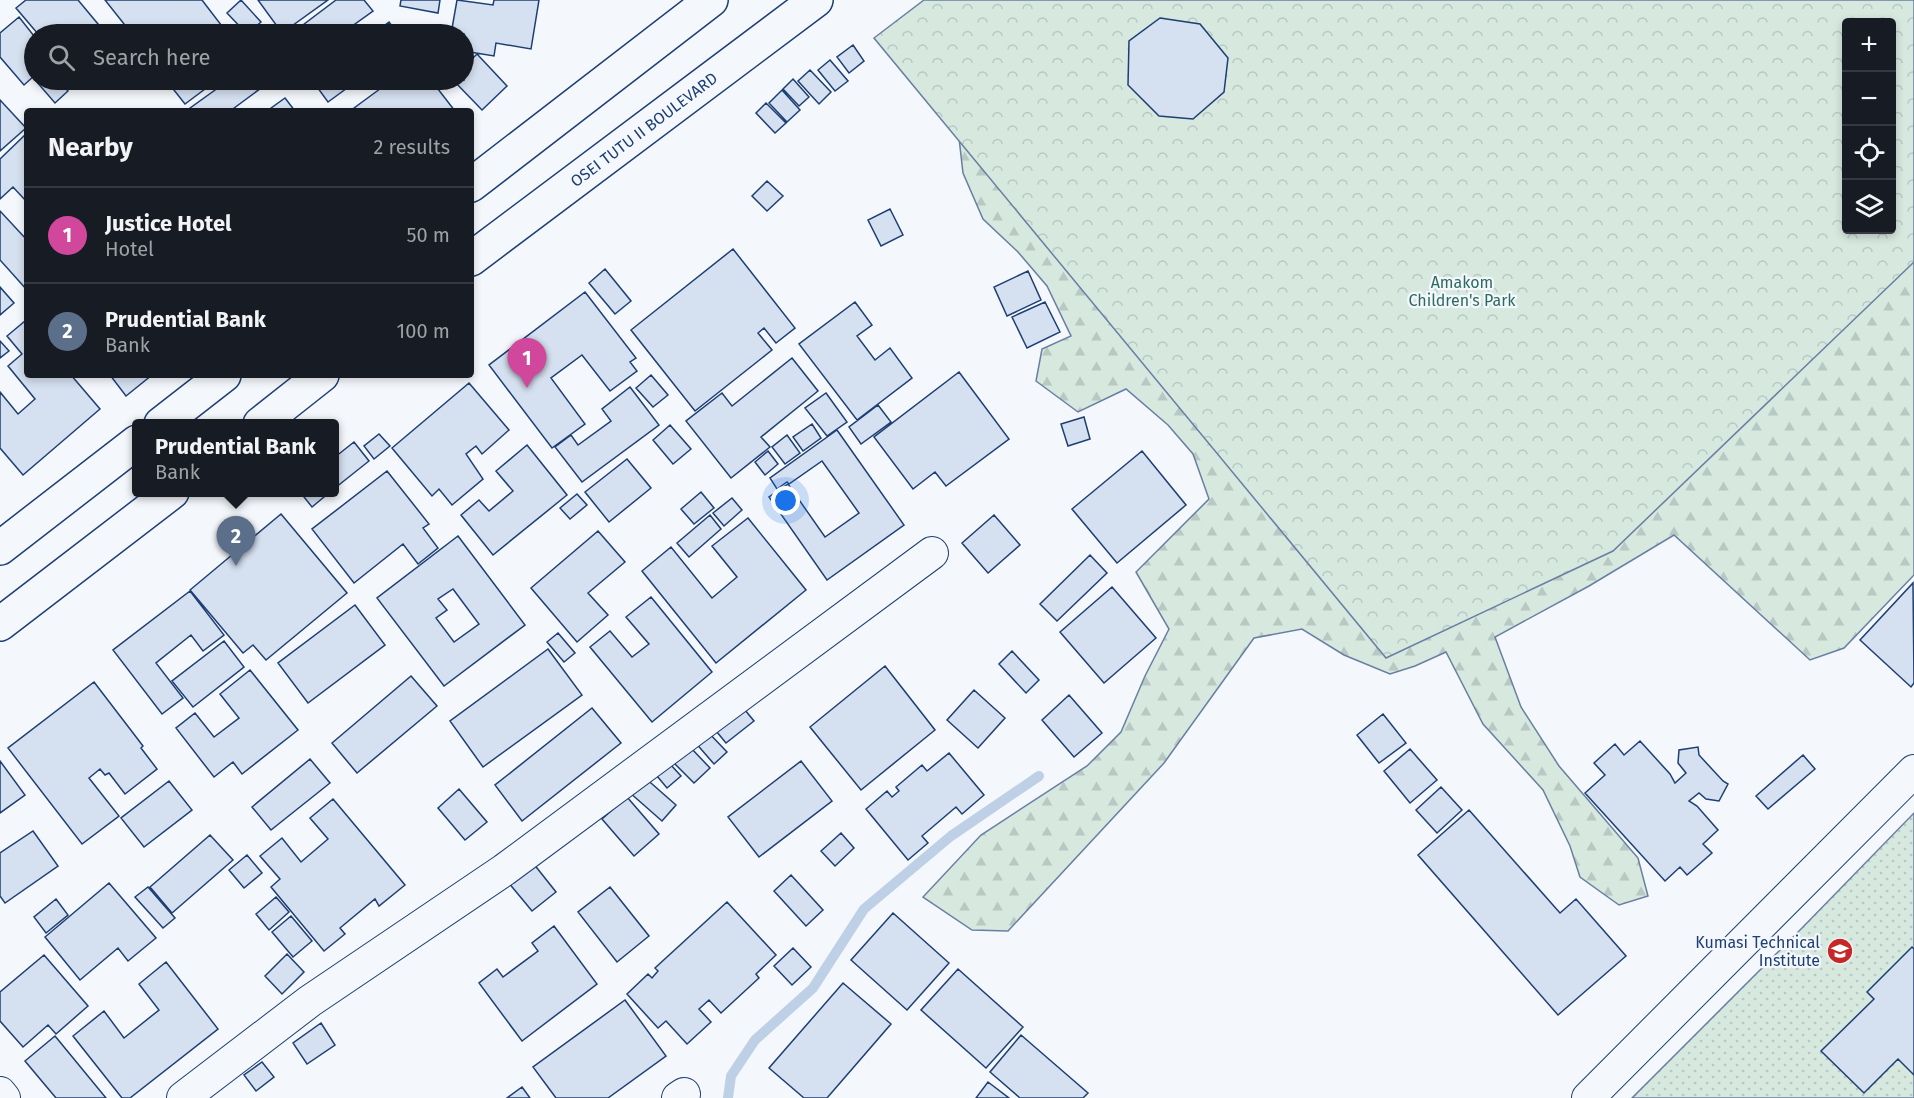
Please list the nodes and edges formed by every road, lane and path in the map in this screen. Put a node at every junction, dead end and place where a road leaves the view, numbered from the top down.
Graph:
1 (711, 0) edge
2 (816, 0) edge
3 (474, 183) edge
4 (474, 256) edge
5 (220, 378) edge
6 (318, 378) edge
7 (166, 419) edge
8 (265, 419) edge
9 (132, 446) edge
10 (165, 497) edge
11 (0, 548) edge
12 (932, 553) dead end
13 (0, 624) edge
14 (1914, 771) edge
15 (0, 1093) edge
16 (4, 1098) edge
17 (183, 1098) edge
18 (1588, 1098) edge

1 - 3 main road
2 - 4 main road, OSEI TUTU II BOULEVARD
5 - 7 main road
6 - 8 main road
9 - 11 main road
10 - 13 main road
12 - 17 street
14 - 18 street
15 - 16 street

